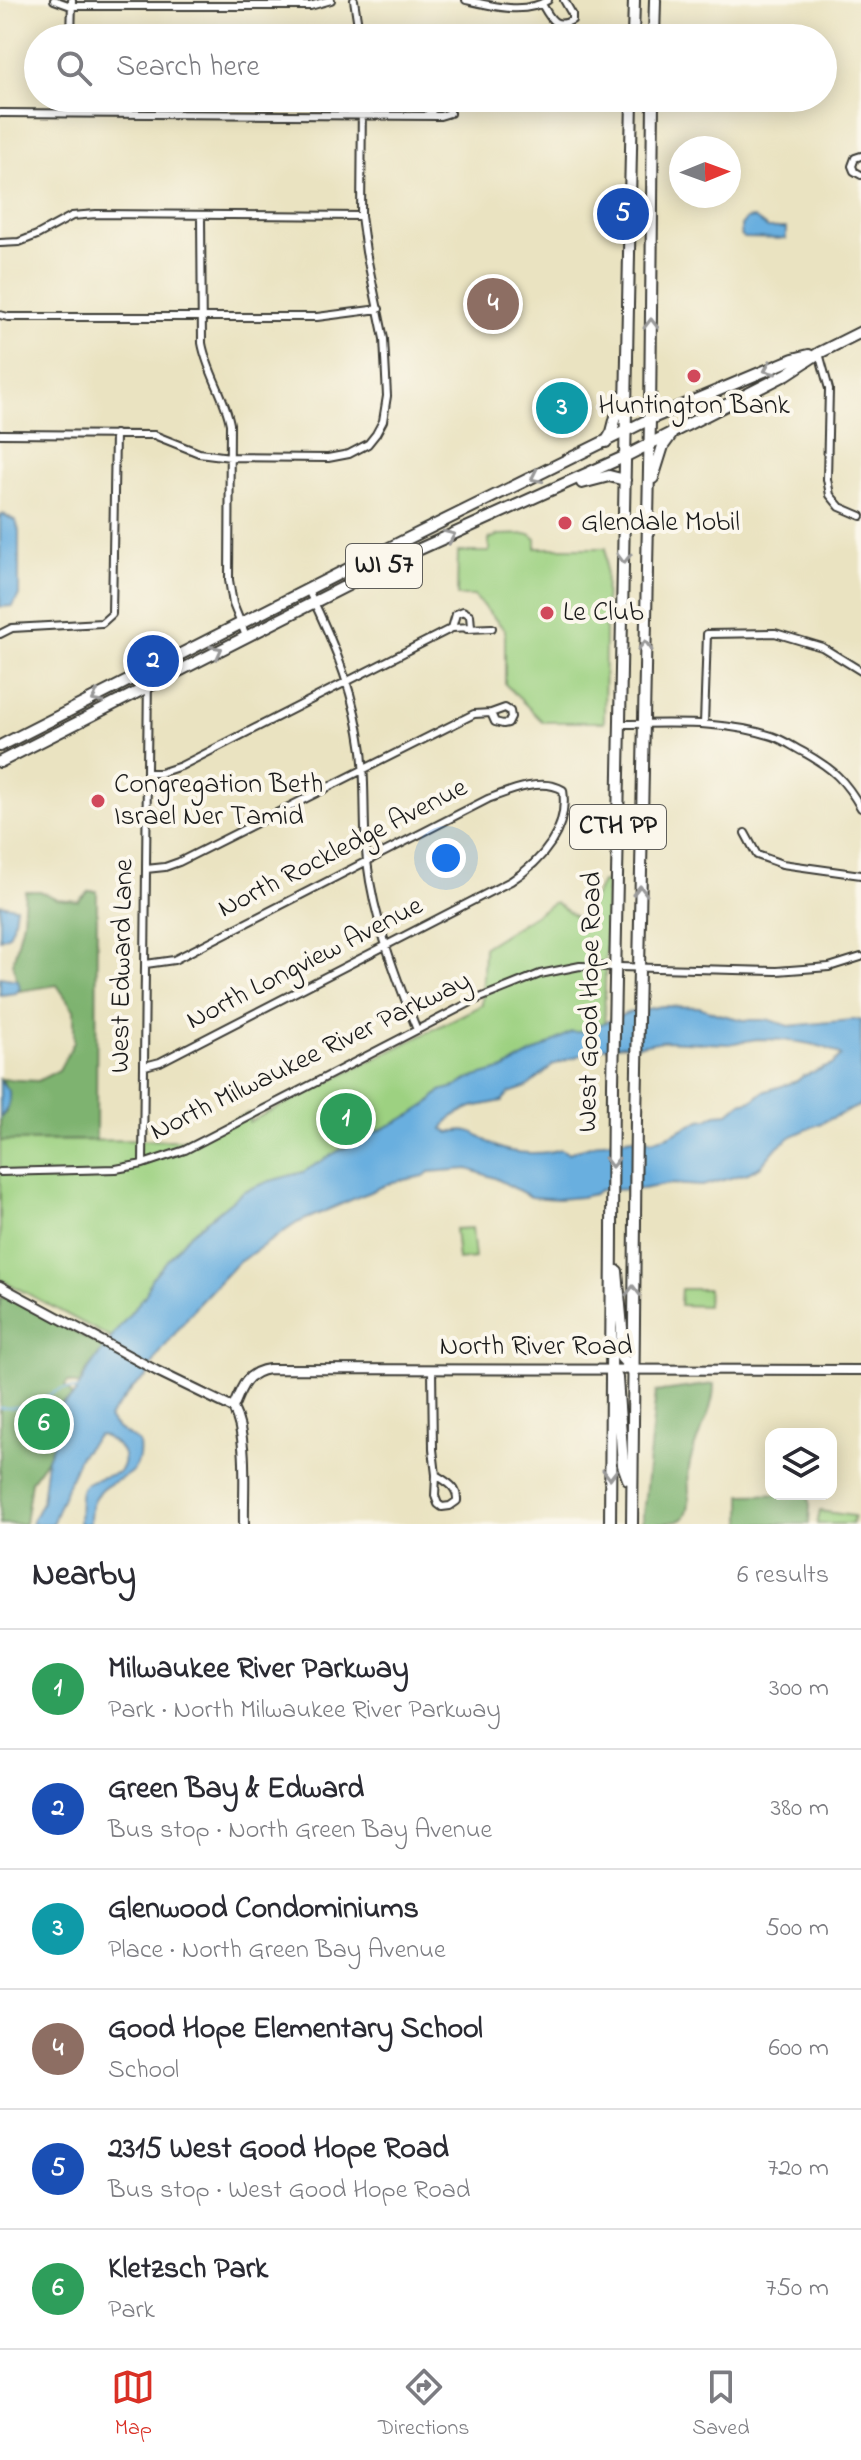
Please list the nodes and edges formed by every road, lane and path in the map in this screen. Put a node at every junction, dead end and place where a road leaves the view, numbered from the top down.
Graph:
1 (54, 0) edge
2 (331, 0) edge
3 (354, 0) edge
4 (466, 0) edge
5 (564, 0) edge
6 (634, 0) edge
7 (655, 0) edge
8 (545, 2) edge
9 (72, 3) edge
10 (71, 24) edge
11 (358, 24) edge
12 (556, 24) edge
13 (566, 24) edge
14 (633, 24) edge
15 (654, 24) edge
16 (632, 112) edge
17 (653, 112) edge
18 (0, 113) edge
19 (71, 113) joint
20 (362, 114) junction
21 (427, 115) dead end
22 (861, 156) edge
23 (861, 175) edge
24 (201, 216) junction
25 (361, 216) junction
26 (0, 243) edge
27 (379, 309) junction
28 (0, 315) edge
29 (201, 317) junction
30 (861, 332) edge
31 (819, 353) junction
32 (627, 376) junction
33 (650, 402) junction
34 (683, 406) junction
35 (650, 419) junction
36 (675, 430) junction
37 (626, 432) junction
38 (0, 434) edge
39 (115, 434) junction
40 (606, 442) junction
41 (650, 443) junction
42 (626, 456) junction
43 (230, 457) junction
44 (625, 480) junction
45 (649, 491) junction
46 (542, 495) junction
47 (861, 516) edge
48 (308, 590) junction
49 (314, 602) junction
50 (241, 624) junction
51 (452, 628) junction
52 (492, 628) dead end
53 (467, 629) junction
54 (0, 634) edge
55 (246, 636) junction
56 (861, 671) edge
57 (148, 672) junction
58 (346, 682) junction
59 (148, 687) junction
60 (491, 713) dead end
61 (620, 724) junction
62 (643, 724) junction
63 (704, 724) junction
64 (0, 746) edge
65 (0, 762) edge
66 (363, 769) junction
67 (147, 773) junction
68 (563, 790) joint
69 (861, 808) edge
70 (745, 833) dead end
71 (367, 861) junction
72 (146, 869) junction
73 (861, 875) edge
74 (385, 948) junction
75 (861, 957) edge
76 (146, 964) junction
77 (615, 967) junction
78 (639, 969) junction
79 (417, 1030) junction
80 (145, 1066) junction
81 (143, 1164) junction
82 (0, 1172) edge
83 (612, 1250) junction
84 (0, 1286) edge
85 (611, 1368) junction
86 (432, 1369) junction
87 (632, 1369) junction
88 (861, 1370) edge
89 (233, 1408) junction
90 (436, 1475) junction
91 (632, 1488) junction
92 (244, 1524) edge
93 (610, 1524) edge
94 (632, 1524) edge

1 - 9 street
2 - 9 street
3 - 11 street
4 - 8 street
5 - 13 street
6 - 14 main road
7 - 15 main road
8 - 12 street
9 - 10 street
16 - 32 main road, West Good Hope Road / CTH PP
33 -> 17 main road, West Good Hope Road / CTH PP
18 - 19 street
19 - 20 street
20 - 21 street
20 - 25 street
22 - 23 street
24 - 25 street
24 - 26 street
24 - 29 street
25 - 27 street
27 - 29 street
27 - 43 street
28 - 29 street
29 - 43 street
30 - 31 main road, WI 57
31 -> 34 main road, WI 57
31 - 36 main road, WI 57
31 - 47 street
32 - 37 main road, West Good Hope Road / CTH PP
32 - 40 main road
33 - 34 main road
33 - 35 main road, West Good Hope Road / CTH PP
34 - 35 main road, WI 57
35 - 37 main road, WI 57
35 - 41 main road, West Good Hope Road / CTH PP
36 - 41 main road, WI 57
36 - 45 main road
37 - 40 main road, WI 57
37 - 42 main road, West Good Hope Road / CTH PP
38 - 39 street
39 - 43 street
39 - 54 street
40 -> 48 main road, WI 57
41 - 42 main road, WI 57
41 - 45 main road, West Good Hope Road / CTH PP
42 - 44 main road, West Good Hope Road / CTH PP
42 - 46 main road, WI 57
43 - 50 street
44 - 46 main road
44 -> 61 main road, West Good Hope Road / CTH PP
62 -> 45 main road, West Good Hope Road / CTH PP
49 -> 46 main road, WI 57
48 - 49 street
48 - 50 main road, WI 57
49 - 55 main road, WI 57
49 - 58 street
50 - 55 street
50 - 57 main road, WI 57
51 - 53 street
51 - 53 street
51 - 58 street
52 - 53 street
59 -> 55 main road, WI 57
56 - 63 street
57 - 59 street, West Edward Lane
57 -> 64 main road, WI 57
58 - 66 street
58 - 67 street
59 - 65 main road, WI 57
59 - 67 street, West Edward Lane
60 - 66 street
61 - 62 street
61 - 77 main road, West Good Hope Road / CTH PP
62 - 63 street
78 -> 62 main road, West Good Hope Road / CTH PP
63 - 69 street
66 - 71 street
66 - 72 street
67 - 72 street, West Edward Lane
68 - 71 street, North Rockledge Avenue
68 - 74 street, North Longview Avenue
70 - 73 street
71 - 74 street
71 - 76 street, North Rockledge Avenue
72 - 76 street, West Edward Lane
74 - 79 street
74 - 80 street, North Longview Avenue
75 - 78 street, North Milwaukee River Parkway
76 - 80 street, West Edward Lane
77 - 78 street, North Milwaukee River Parkway
77 - 79 street, North Milwaukee River Parkway
77 -> 83 main road, West Good Hope Road
87 -> 78 main road, West Good Hope Road
79 - 81 street, North Milwaukee River Parkway
80 - 81 street, West Edward Lane
81 - 82 street, North Milwaukee River Parkway
83 - 85 main road, West Good Hope Road
83 - 87 main road
84 - 89 street
85 - 86 street, North River Road
85 - 87 street, North River Road
85 - 91 main road
85 -> 93 main road, West Good Hope Road
86 - 89 street, North River Road
86 - 90 street
87 - 88 street, North River Road
87 - 91 main road, West Good Hope Road
89 - 92 street
90 - 90 street
91 - 94 main road, West Good Hope Road

